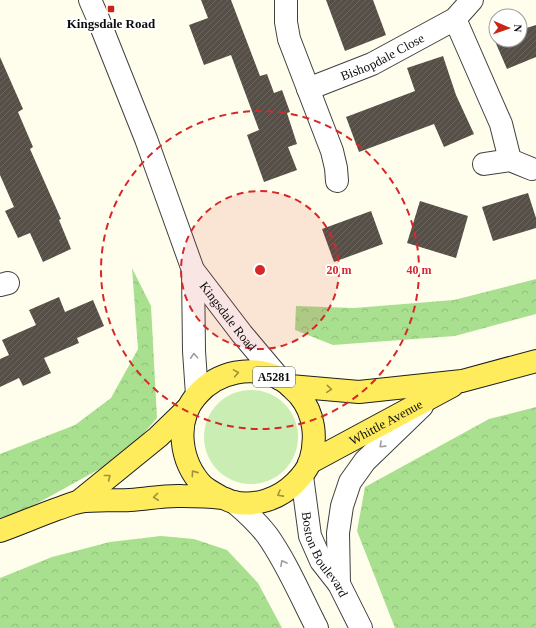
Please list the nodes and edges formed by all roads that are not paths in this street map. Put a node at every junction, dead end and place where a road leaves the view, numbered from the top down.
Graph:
1 (90, 0) edge
2 (286, 0) edge
3 (472, 0) edge
4 (455, 19) junction
5 (308, 89) junction
6 (510, 160) junction
7 (484, 164) dead end
8 (532, 169) dead end
9 (336, 184) dead end
10 (193, 270) junction
11 (536, 361) edge
12 (462, 381) junction
13 (285, 382) junction
14 (430, 398) junction
15 (193, 401) junction
16 (306, 470) junction
17 (228, 500) junction
18 (78, 502) junction
19 (0, 531) edge
20 (339, 584) junction
21 (317, 628) edge
22 (361, 628) edge

1 - 10 street, Kingsdale Road
2 - 5 street
3 - 4 street, Bishopdale Close
4 - 5 street, Bishopdale Close
4 - 6 street
5 - 9 street
6 - 7 street
6 - 8 street
10 - 13 street, Kingsdale Road
15 -> 10 street, Kingsdale Road
11 - 12 main road, Whittle Avenue / A5281
13 -> 12 main road, Whittle Avenue / A5281
12 - 14 main road, Whittle Avenue / A5281
15 -> 13 main road, A5281
13 - 16 main road, A5281
14 - 16 main road, Whittle Avenue / A5281
14 -> 20 street
17 -> 15 main road
18 -> 15 main road, A5281
16 -> 17 main road, A5281
16 - 20 street, Boston Boulevard
17 -> 18 main road, A5281
21 -> 17 street
18 - 19 main road, A5281
20 - 22 street, Boston Boulevard

